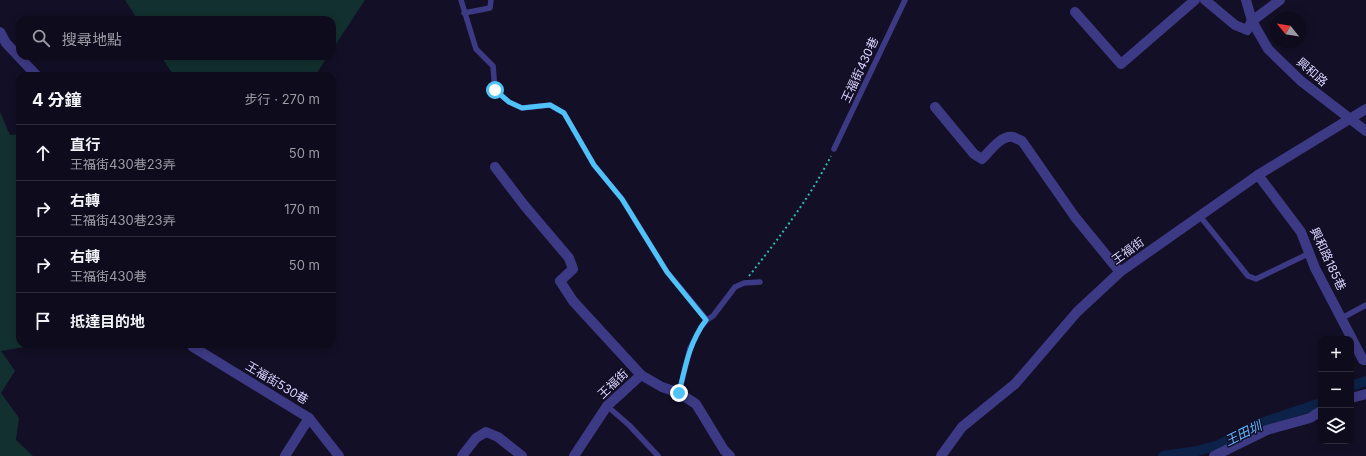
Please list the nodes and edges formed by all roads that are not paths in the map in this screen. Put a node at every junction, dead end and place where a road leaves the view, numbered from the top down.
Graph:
1 (461, 0) edge
2 (491, 0) edge
3 (905, 0) edge
4 (1196, 0) edge
5 (1205, 0) edge
6 (1246, 0) edge
7 (1280, 0) edge
8 (1075, 12) dead end
9 (464, 13) junction
10 (1252, 21) junction
11 (0, 32) edge
12 (16, 54) edge
13 (22, 60) edge
14 (33, 72) edge
15 (935, 107) dead end
16 (1366, 109) edge
17 (1349, 119) junction
18 (1366, 131) edge
19 (834, 149) road end
20 (495, 167) dead end
21 (1258, 175) junction
22 (1199, 216) junction
23 (1310, 253) junction
24 (1120, 272) junction
25 (760, 282) dead end
26 (1366, 305) edge
27 (1342, 318) junction
28 (706, 320) junction
29 (194, 348) edge
30 (1366, 360) edge
31 (641, 375) junction
32 (679, 393) junction
33 (607, 406) junction
34 (1318, 413) edge
35 (308, 418) junction
36 (285, 456) edge
37 (339, 456) edge
38 (462, 456) edge
39 (522, 456) edge
40 (574, 456) edge
41 (658, 456) edge
42 (730, 456) edge
43 (942, 456) edge
44 (1214, 456) edge

1 - 9 lane
2 - 9 lane
3 - 19 lane, 王福街430巷
4 - 8 street
5 - 10 street
6 - 10 street, 興和路
7 - 10 street
9 - 28 lane
10 - 17 street, 興和路
11 - 12 street
13 - 14 street
15 - 24 street
16 - 17 street, 王福街
17 - 18 street, 興和路
17 - 21 street, 王福街
20 - 31 street
21 - 22 street, 王福街
21 - 23 street, 興和路185巷
22 - 23 lane
22 - 24 street, 王福街
23 - 27 street, 興和路185巷
24 - 43 street, 王福街
25 - 28 lane
26 - 27 lane
27 - 30 street, 興和路185巷
28 - 32 lane
29 - 35 street, 王福街530巷
31 - 32 street, 王福街
31 - 33 street, 王福街
32 - 42 street, 王福街
33 - 40 street, 王福街
33 - 41 lane
34 - 44 street
35 - 36 street
35 - 37 street, 王福街530巷
38 - 39 street

